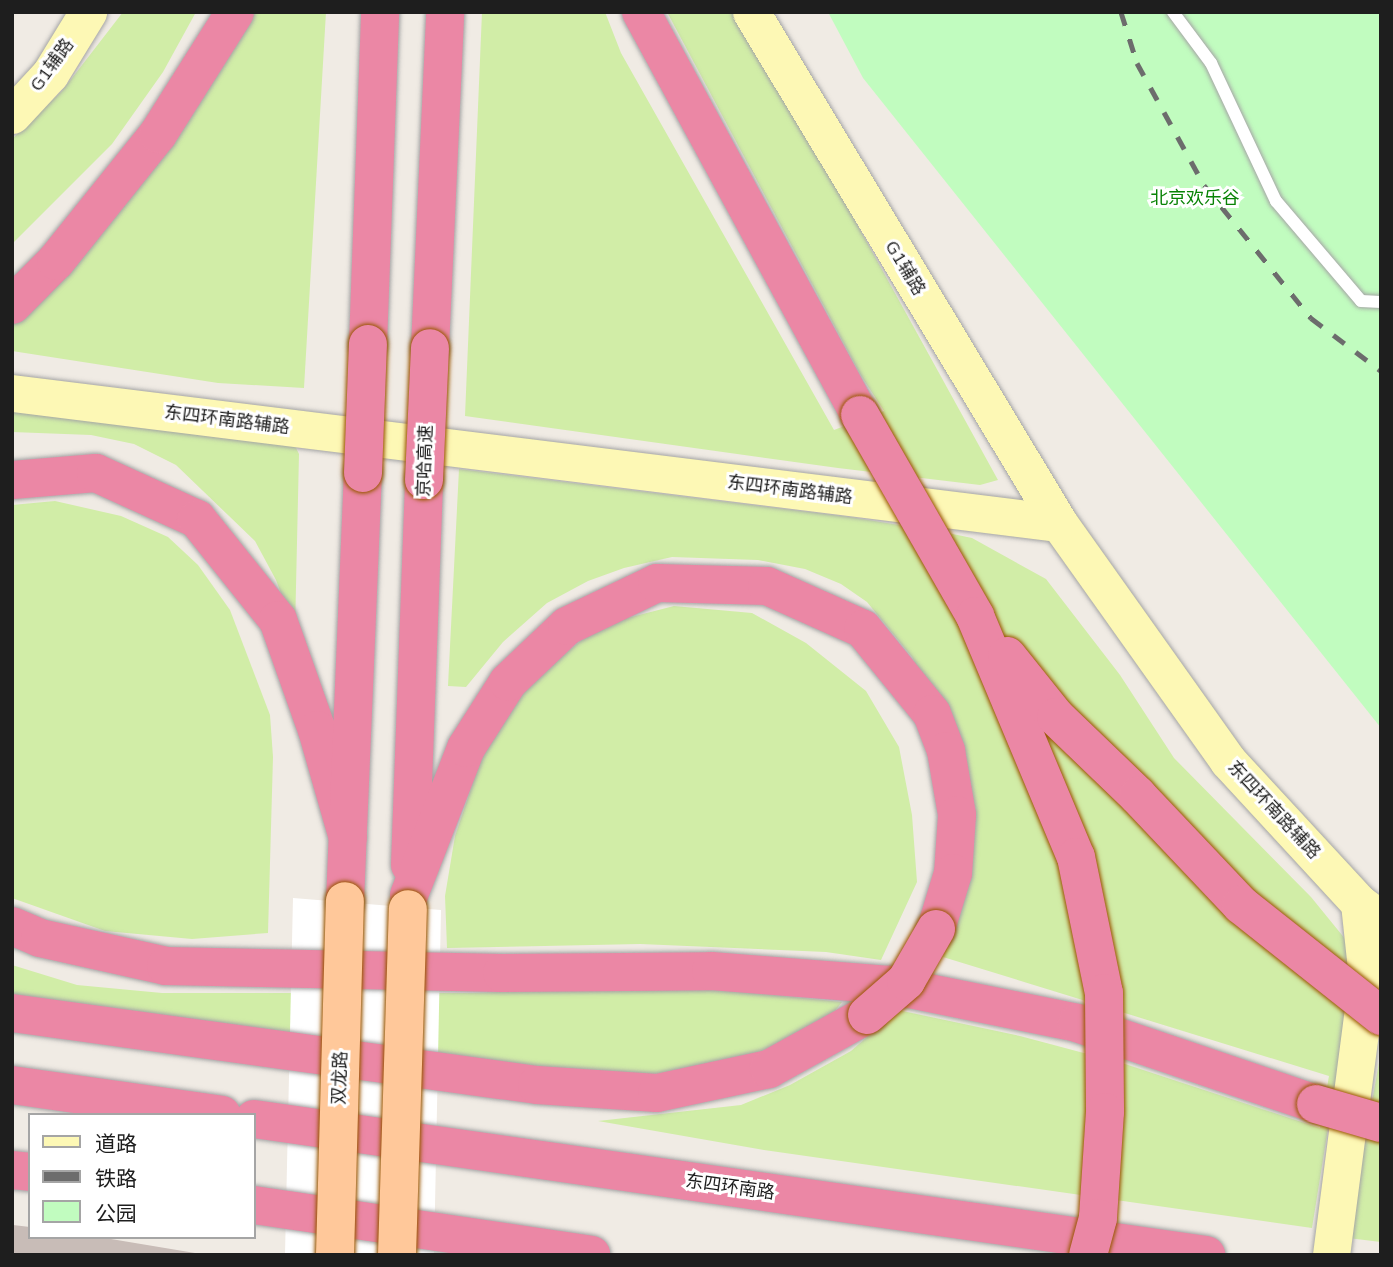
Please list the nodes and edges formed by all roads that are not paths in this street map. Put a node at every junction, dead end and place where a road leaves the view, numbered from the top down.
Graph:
1 (88, 12) edge
2 (235, 12) edge
3 (380, 12) edge
4 (445, 12) edge
5 (641, 12) edge
6 (751, 12) edge
7 (1173, 12) edge
8 (12, 115) edge
9 (1381, 302) edge
10 (12, 305) edge
11 (12, 393) edge
12 (12, 480) edge
13 (1059, 523) junction
14 (975, 616) junction
15 (348, 838) junction
16 (345, 901) joint
17 (409, 902) junction
18 (1370, 911) edge
19 (12, 926) edge
20 (12, 1013) edge
21 (1381, 1016) edge
22 (12, 1085) edge
23 (208, 1113) edge
24 (256, 1119) edge
25 (1381, 1123) edge
26 (256, 1205) edge
27 (335, 1255) edge
28 (397, 1255) edge
29 (591, 1255) edge
30 (1088, 1255) edge
31 (1206, 1255) edge
32 (1331, 1255) edge

1 - 8 main road, G1辅路
2 - 10 highway
3 - 15 highway, bridge
4 - 17 highway, 京哈高速, bridge
5 - 14 highway, bridge
6 - 13 main road, G1辅路
7 - 9 lane
11 - 13 main road, 东四环南路辅路
12 - 15 highway
13 - 18 main road, 东四环南路辅路
14 - 21 highway, bridge
14 - 30 highway, bridge
15 - 16 highway
16 - 27 main road, 双龙路, bridge
17 - 20 highway, bridge
17 - 28 main road, bridge
18 - 32 main road
19 - 25 highway, bridge
22 - 23 highway
24 - 31 highway, 东四环南路
26 - 29 highway

